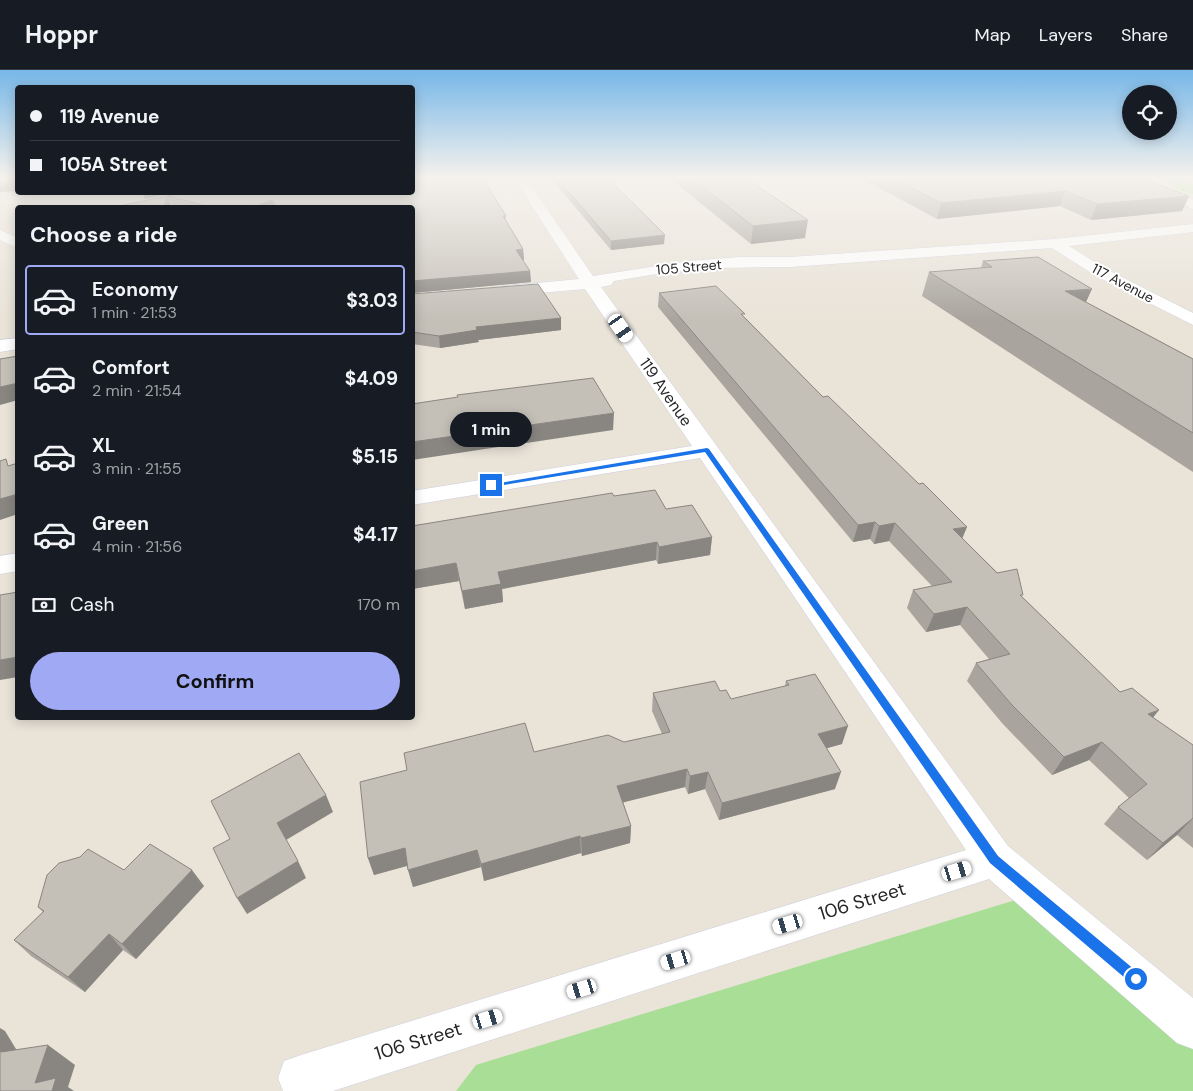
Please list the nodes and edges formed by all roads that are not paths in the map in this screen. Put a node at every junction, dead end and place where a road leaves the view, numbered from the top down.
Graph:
1 (551, 225) edge
2 (1193, 228) edge
3 (15, 233) edge
4 (1, 235) edge
5 (15, 242) edge
6 (1055, 243) junction
7 (589, 282) junction
8 (491, 292) edge
9 (1193, 320) edge
10 (15, 344) edge
11 (0, 346) edge
12 (707, 450) junction
13 (415, 498) edge
14 (15, 562) edge
15 (0, 565) edge
16 (994, 859) junction
17 (1193, 1027) edge
18 (304, 1084) edge

1 - 7 street, 119 Avenue
2 - 6 street, 105 Street
3 - 4 street
4 - 5 street
6 - 7 street, 105 Street
6 - 9 street, 117 Avenue
7 - 8 street, 105 Street
7 - 12 street, 119 Avenue
10 - 11 street
12 - 13 street
12 - 16 street, 119 Avenue
14 - 15 street
16 - 17 street, 119 Avenue
16 - 18 street, 106 Street

